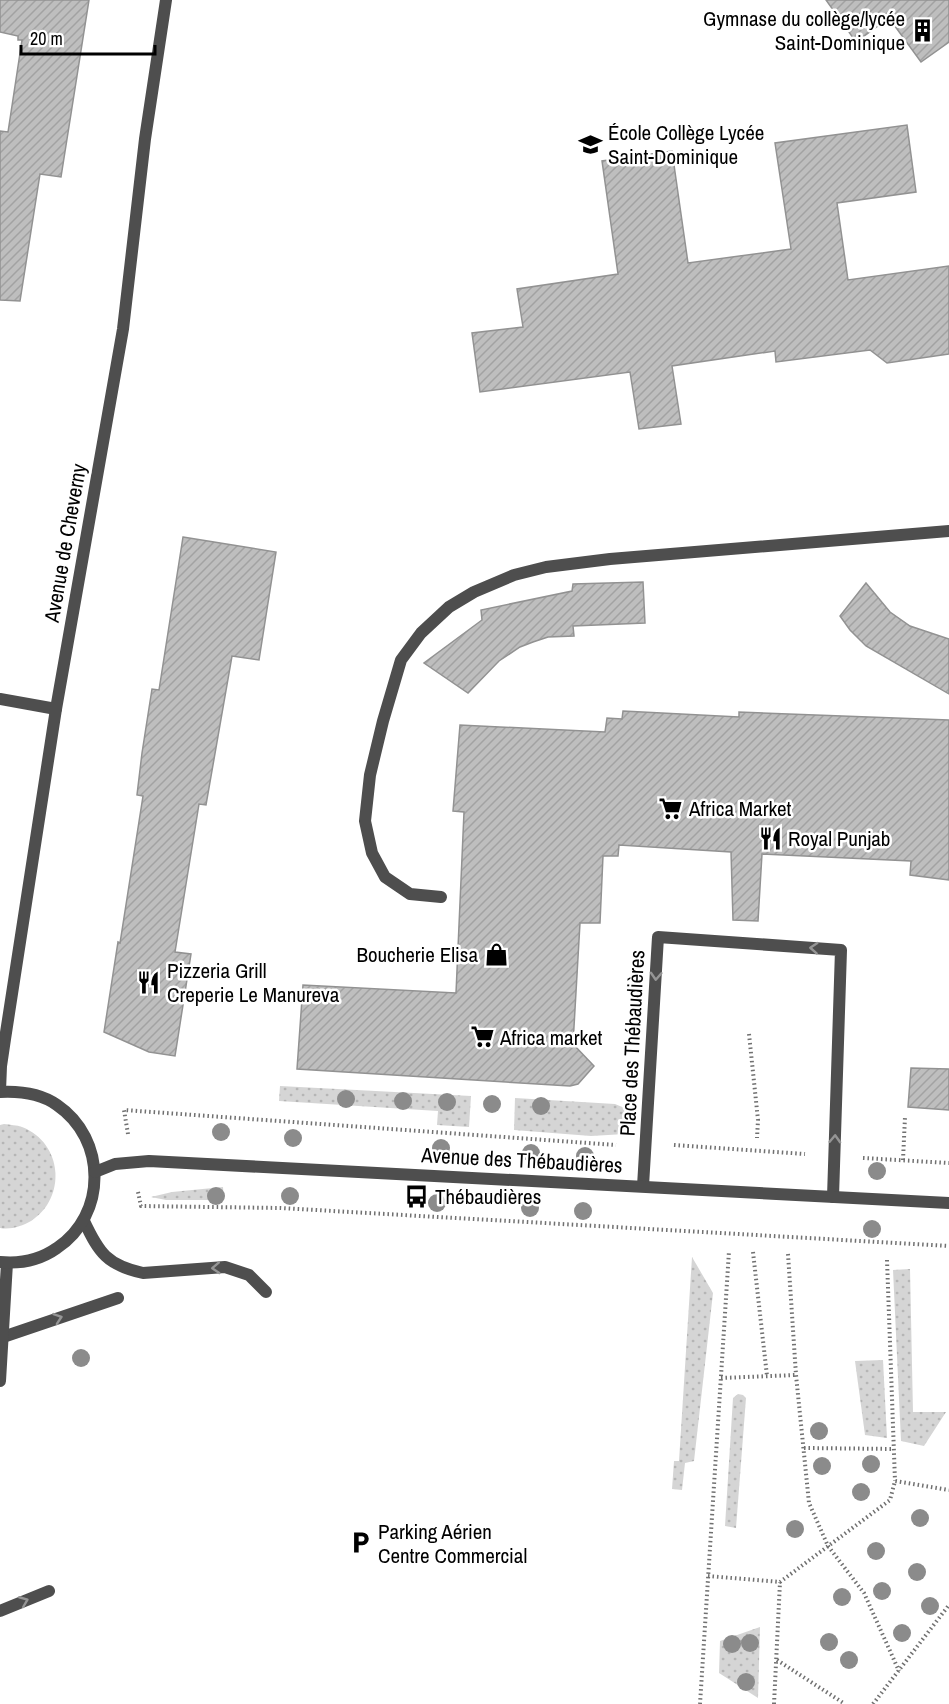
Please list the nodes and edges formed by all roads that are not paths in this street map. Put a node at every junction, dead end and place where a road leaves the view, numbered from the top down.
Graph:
1 (166, 0) edge
2 (949, 531) edge
3 (0, 699) edge
4 (56, 709) junction
5 (441, 897) dead end
6 (0, 1091) edge
7 (95, 1172) junction
8 (643, 1186) junction
9 (833, 1197) junction
10 (949, 1203) edge
11 (84, 1221) junction
12 (4, 1262) edge
13 (266, 1292) dead end
14 (118, 1298) dead end
15 (3, 1337) junction
16 (0, 1381) edge
17 (49, 1591) dead end
18 (0, 1611) edge

1 - 4 street, Avenue de Cheverny
2 - 5 street
3 - 4 street
4 - 6 street, Avenue de Cheverny
6 - 7 street
7 - 8 street, Avenue des Thébaudières
7 - 11 street
8 - 9 street, Avenue des Thébaudières
9 -> 8 street, Place des Thébaudières
9 - 10 street, Avenue des Thébaudières
11 - 12 street
13 -> 11 street
12 - 15 street
15 -> 14 street
15 - 16 street
18 -> 17 street

